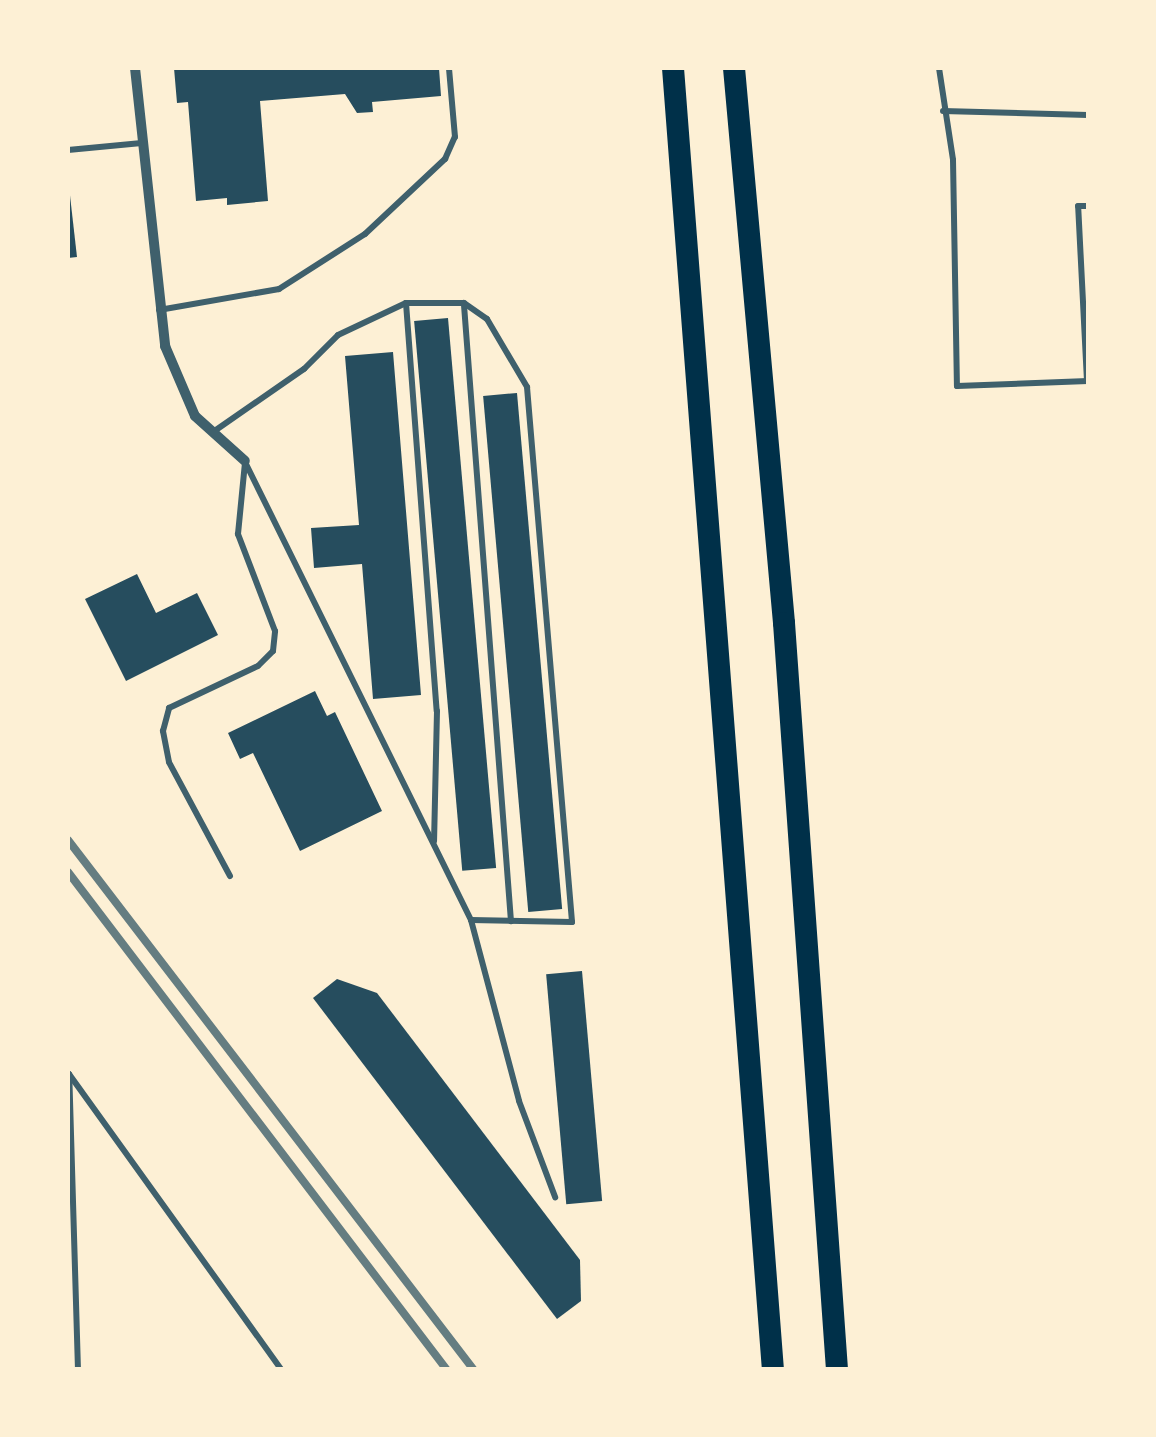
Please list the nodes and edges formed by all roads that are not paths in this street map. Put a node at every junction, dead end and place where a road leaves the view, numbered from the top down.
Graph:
1 (135, 68) edge
2 (449, 68) edge
3 (673, 68) edge
4 (734, 68) edge
5 (939, 68) edge
6 (943, 112) junction
7 (1088, 115) edge
8 (142, 143) junction
9 (68, 150) edge
10 (1088, 206) edge
11 (406, 303) junction
12 (464, 303) junction
13 (159, 310) junction
14 (1088, 381) edge
15 (211, 433) junction
16 (245, 461) junction
17 (434, 846) junction
18 (230, 876) dead end
19 (471, 920) junction
20 (511, 921) junction
21 (555, 1197) dead end
22 (78, 1370) edge
23 (282, 1370) edge
24 (773, 1370) edge
25 (836, 1370) edge

1 - 8 street
2 - 13 lane
3 - 24 highway
4 - 25 highway
5 - 6 lane
6 - 7 lane
6 - 14 lane
8 - 9 lane
8 - 13 street
10 - 14 lane
11 - 12 lane
11 - 15 lane
11 - 17 lane
12 - 20 lane
12 - 20 lane
13 - 15 street
15 - 16 street
16 - 17 lane
16 - 18 lane
17 - 19 lane
19 - 20 lane
19 - 21 lane
22 - 23 lane

